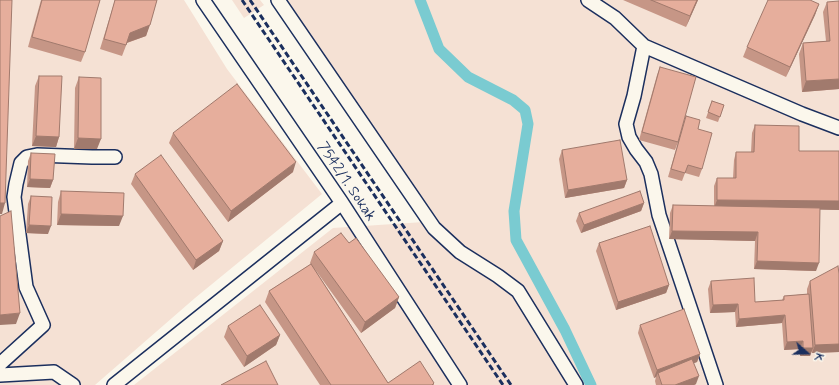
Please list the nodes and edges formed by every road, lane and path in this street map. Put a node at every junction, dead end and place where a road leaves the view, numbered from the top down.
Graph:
1 (203, 0) edge
2 (278, 0) edge
3 (588, 0) edge
4 (644, 46) junction
5 (839, 128) edge
6 (115, 157) dead end
7 (342, 203) junction
8 (0, 364) edge
9 (0, 374) edge
10 (73, 385) edge
11 (115, 385) edge
12 (460, 385) edge
13 (576, 385) edge
14 (716, 385) edge

1 - 7 street, 7542/1. Sokak
2 - 13 street
3 - 4 street
4 - 5 street
4 - 14 street
6 - 8 street
7 - 11 street
7 - 12 street, 7542/1. Sokak
9 - 10 street

